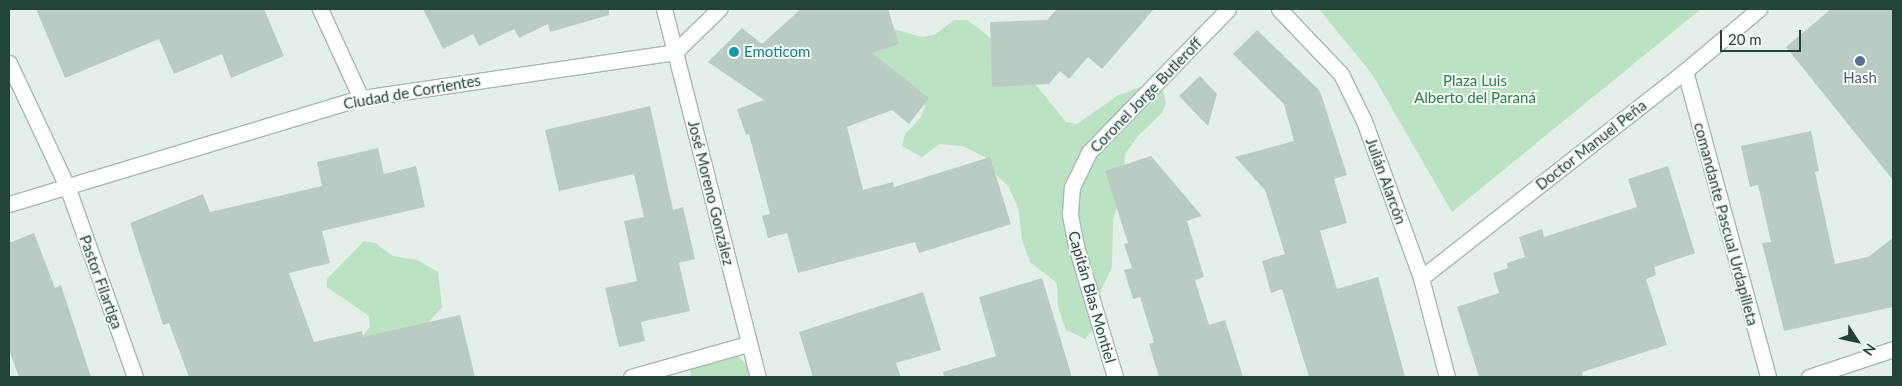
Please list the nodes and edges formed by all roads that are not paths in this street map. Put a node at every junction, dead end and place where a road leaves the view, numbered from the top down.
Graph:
1 (320, 9) edge
2 (664, 9) edge
3 (719, 9) edge
4 (1228, 9) edge
5 (1279, 9) edge
6 (1759, 9) edge
7 (676, 52) junction
8 (9, 64) edge
9 (1685, 71) junction
10 (361, 98) junction
11 (67, 186) junction
12 (1072, 187) joint
13 (9, 204) edge
14 (1421, 278) junction
15 (748, 344) junction
16 (1893, 349) edge
17 (135, 377) edge
18 (632, 377) edge
19 (758, 377) edge
20 (1114, 377) edge
21 (1447, 377) edge
22 (1768, 377) edge
23 (1809, 377) edge

1 - 10 street
2 - 7 street, José Moreno González
3 - 7 street
4 - 12 street, Coronel Jorge Butleroff
5 - 14 street, Julián Alarcón
6 - 9 street, Doctor Manuel Peña
7 - 10 street, Ciudad de Corrientes
7 - 15 street, José Moreno González
8 - 11 street, Pastor Filartiga
9 - 14 street, Doctor Manuel Peña
9 - 22 street, comandante Pascual Urdapilleta
10 - 11 street, Ciudad de Corrientes
11 - 13 street, Ciudad de Corrientes
11 - 17 street, Pastor Filartiga
12 - 20 street, Capitán Blas Montiel
14 - 21 street, Julián Alarcón
15 - 18 street
15 - 19 street, José Moreno González
16 - 23 street

